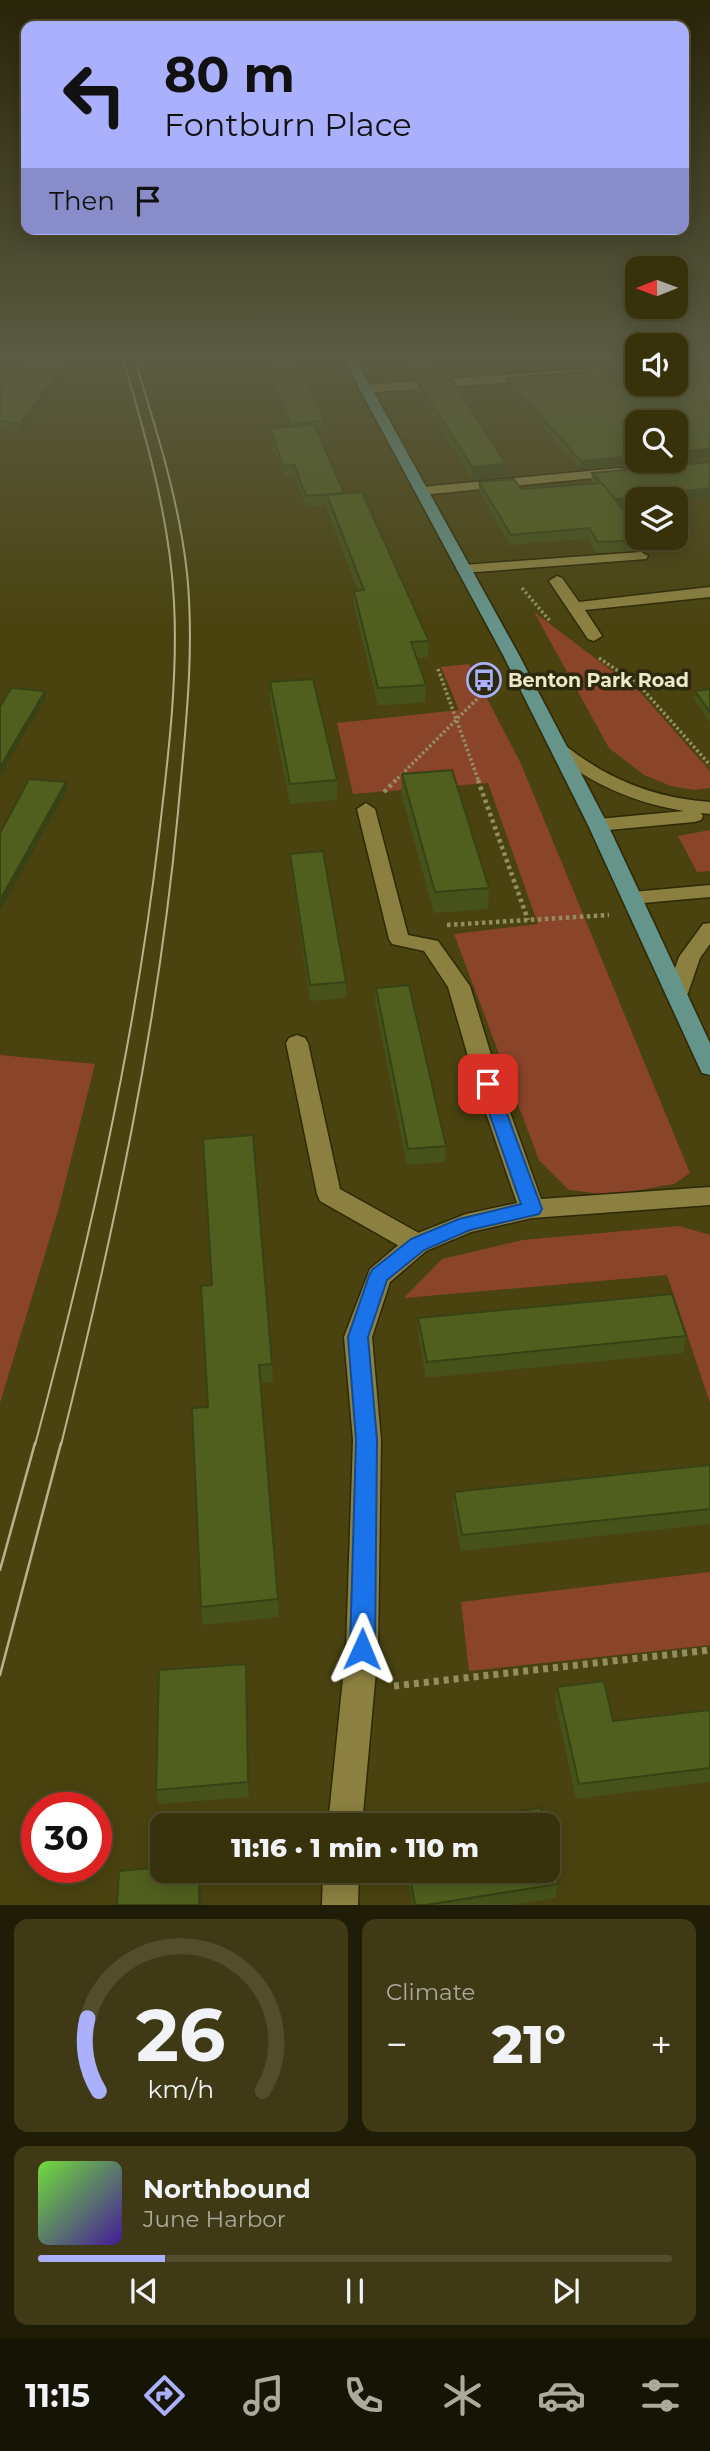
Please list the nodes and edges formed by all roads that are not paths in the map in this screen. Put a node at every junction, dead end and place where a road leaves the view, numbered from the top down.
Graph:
1 (398, 447) edge
2 (625, 471) edge
3 (422, 491) junction
4 (642, 556) edge
5 (463, 569) junction
6 (557, 581) dead end
7 (710, 592) edge
8 (574, 607) junction
9 (594, 636) dead end
10 (560, 750) junction
11 (710, 808) edge
12 (366, 809) road end
13 (710, 814) edge
14 (598, 825) junction
15 (710, 891) edge
16 (635, 906) junction
17 (710, 929) edge
18 (677, 993) junction
19 (297, 1043) dead end
20 (710, 1067) edge
21 (710, 1196) edge
22 (532, 1209) junction
23 (417, 1244) junction
24 (346, 1813) edge
25 (341, 1883) edge
26 (340, 1905) edge

1 - 3 main road
2 - 3 street
3 - 5 main road
4 - 5 street
5 - 10 main road
6 - 8 street
7 - 8 street
8 - 9 street
10 - 11 street
10 - 14 main road
12 - 22 street
13 - 14 street
14 - 16 main road
15 - 16 street
16 - 18 main road
17 - 18 street
18 - 20 main road
19 - 23 street
21 - 22 street
22 - 23 street
23 - 24 street
25 - 26 street

